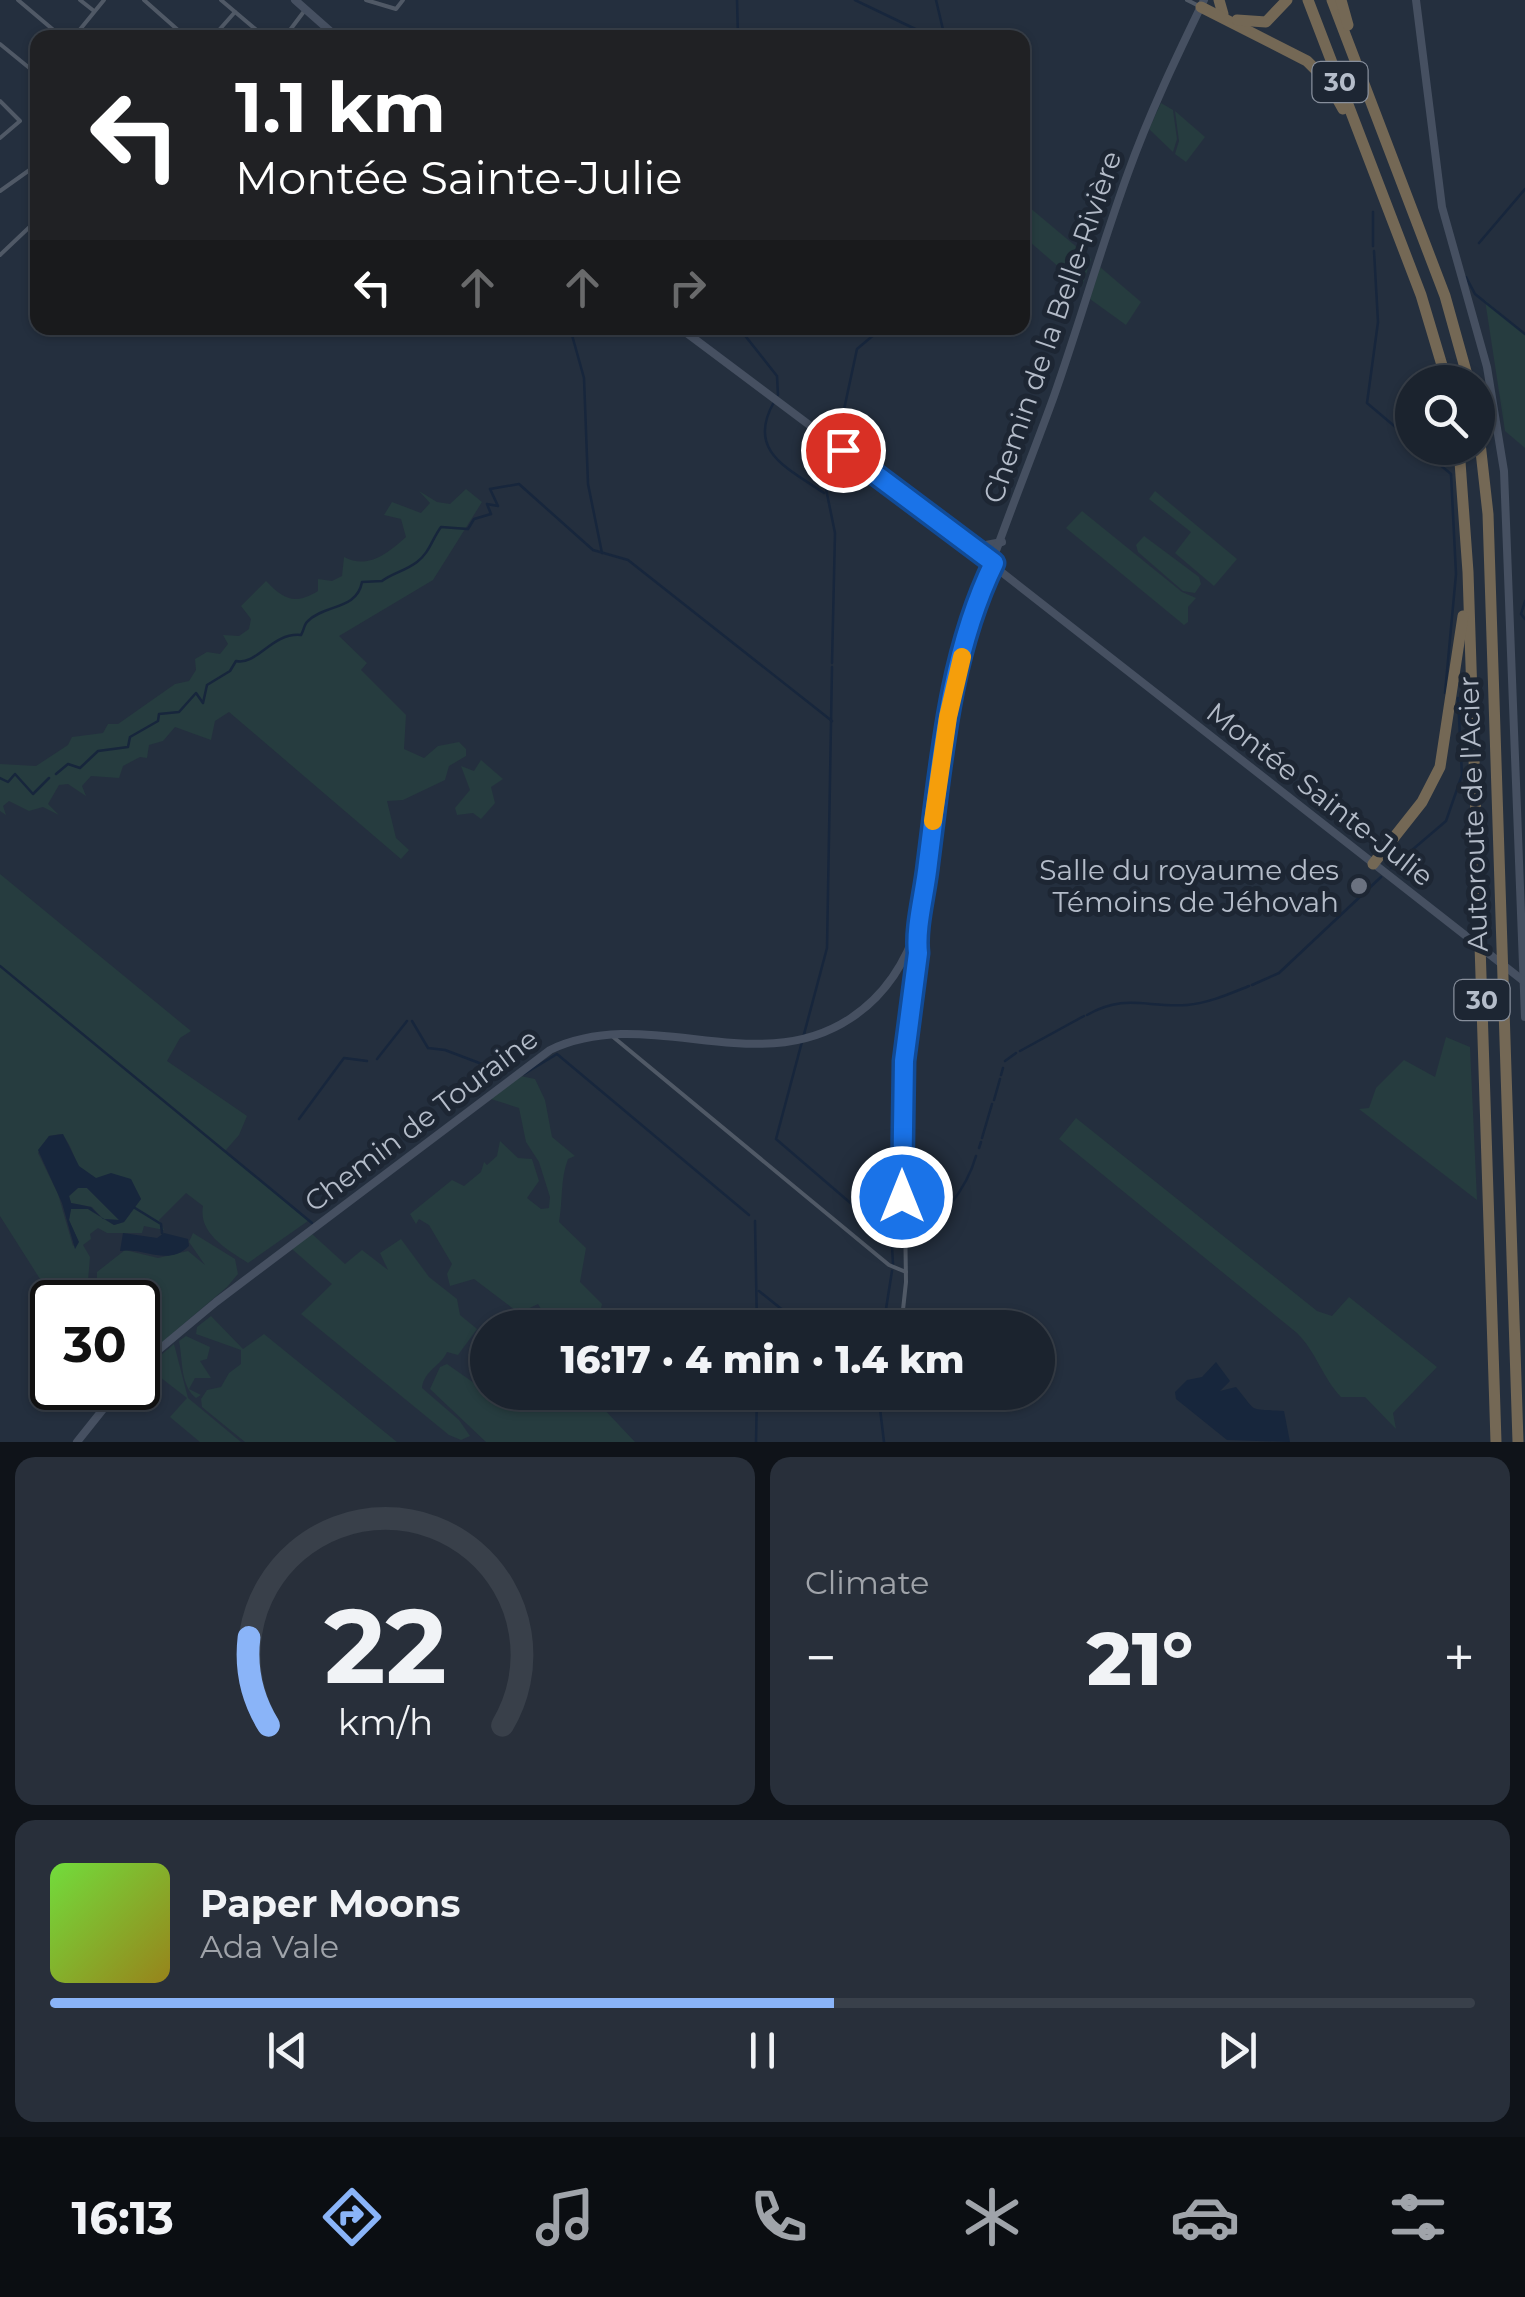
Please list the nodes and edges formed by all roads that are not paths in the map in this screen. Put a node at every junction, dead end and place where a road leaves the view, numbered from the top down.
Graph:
1 (18, 0) edge
2 (80, 0) edge
3 (104, 0) edge
4 (144, 0) edge
5 (222, 0) edge
6 (295, 0) edge
7 (366, 0) edge
8 (403, 0) edge
9 (1187, 0) edge
10 (1218, 0) edge
11 (1287, 0) edge
12 (1308, 0) edge
13 (1332, 0) edge
14 (1341, 0) edge
15 (1416, 0) edge
16 (1203, 3) edge
17 (306, 10) junction
18 (94, 12) junction
19 (236, 12) junction
20 (1223, 14) junction
21 (54, 30) edge
22 (79, 30) edge
23 (178, 30) edge
24 (219, 30) edge
25 (257, 30) edge
26 (290, 30) edge
27 (329, 30) edge
28 (0, 46) edge
29 (30, 69) edge
30 (1365, 87) junction
31 (0, 101) edge
32 (0, 138) edge
33 (1371, 164) junction
34 (30, 170) edge
35 (0, 191) edge
36 (30, 226) edge
37 (3, 248) edge
38 (0, 255) edge
39 (690, 335) edge
40 (1442, 365) edge
41 (1464, 365) edge
42 (1460, 465) edge
43 (1482, 465) edge
44 (926, 513) junction
45 (1002, 542) junction
46 (975, 548) junction
47 (1468, 558) junction
48 (993, 565) junction
49 (1373, 864) junction
50 (1524, 919) edge
51 (914, 941) junction
52 (1525, 982) edge
53 (1525, 1017) edge
54 (611, 1032) junction
55 (906, 1272) junction
56 (903, 1310) edge
57 (160, 1348) edge
58 (102, 1410) edge
59 (76, 1442) edge
60 (1496, 1442) edge
61 (1518, 1442) edge

1 - 21 street
2 - 18 street
3 - 18 street
4 - 23 street
5 - 19 street
6 - 17 street
7 - 8 street
9 - 16 street
10 - 20 highway
11 - 20 highway
12 - 33 highway, 30
13 - 30 highway, 30
14 - 30 highway
15 - 50 street
16 - 20 highway
16 - 33 highway
16 - 45 street, Chemin de la Belle-Rivière
17 - 26 street
17 - 27 street
18 - 22 street
19 - 24 street
19 - 25 street
28 - 29 street
30 - 41 highway, 30
31 - 32 street
33 - 40 highway, 30
34 - 35 street
36 - 37 street
37 - 38 street
39 - 44 street, Montée Sainte-Julie
42 - 47 highway, Autoroute de l'Acier / 30
43 - 61 highway, Autoroute de l'Acier / 30
44 - 46 street, Montée Sainte-Julie
44 - 48 street, Montée Sainte-Julie
45 - 46 street
45 - 48 street, Chemin de la Belle-Rivière
46 - 48 street, Montée Sainte-Julie
47 - 49 highway
47 - 60 highway, Autoroute de l'Acier / 30
48 - 49 street, Montée Sainte-Julie
48 - 51 street, Chemin de la Belle-Rivière
49 - 52 street, Montée Sainte-Julie
50 - 53 street
51 - 54 street, Chemin de Touraine
51 - 55 street, Chemin de la Belle-Rivière
54 - 55 street
54 - 57 street, Chemin de Touraine
55 - 56 street, Chemin de la Belle-Rivière
58 - 59 street

